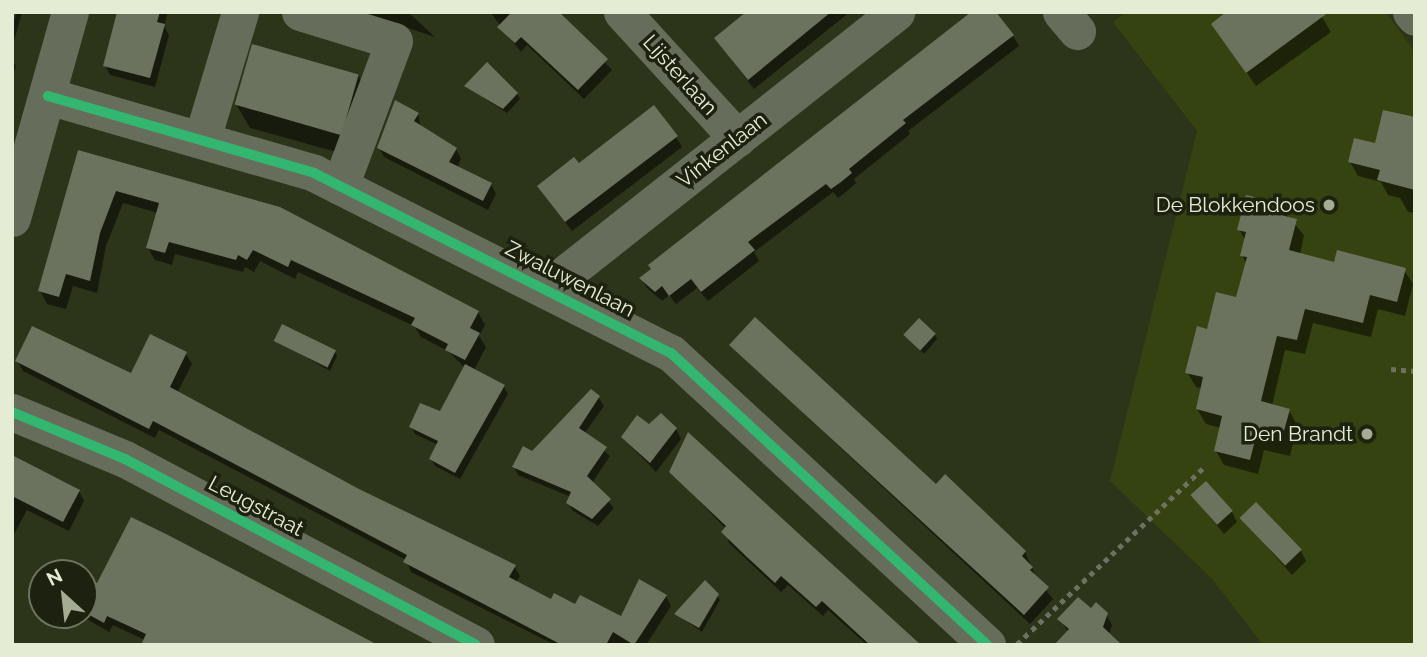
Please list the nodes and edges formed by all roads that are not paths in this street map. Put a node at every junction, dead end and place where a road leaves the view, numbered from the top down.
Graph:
1 (70, 12) edge
2 (240, 12) edge
3 (300, 12) edge
4 (622, 12) edge
5 (896, 12) edge
6 (1411, 12) edge
7 (1415, 17) edge
8 (48, 96) junction
9 (737, 138) junction
10 (202, 139) junction
11 (340, 186) junction
12 (12, 218) edge
13 (547, 288) junction
14 (12, 412) edge
15 (477, 645) edge
16 (987, 645) edge

1 - 8 street
2 - 10 street
3 - 11 street
4 - 9 street, Lijsterlaan
5 - 9 street, Vinkenlaan
6 - 7 street
8 - 10 street, Zwaluwenlaan
8 - 12 street
9 - 13 street, Vinkenlaan
10 - 11 street, Zwaluwenlaan
11 - 13 street, Zwaluwenlaan
13 - 16 street, Zwaluwenlaan
14 - 15 street, Leugstraat

